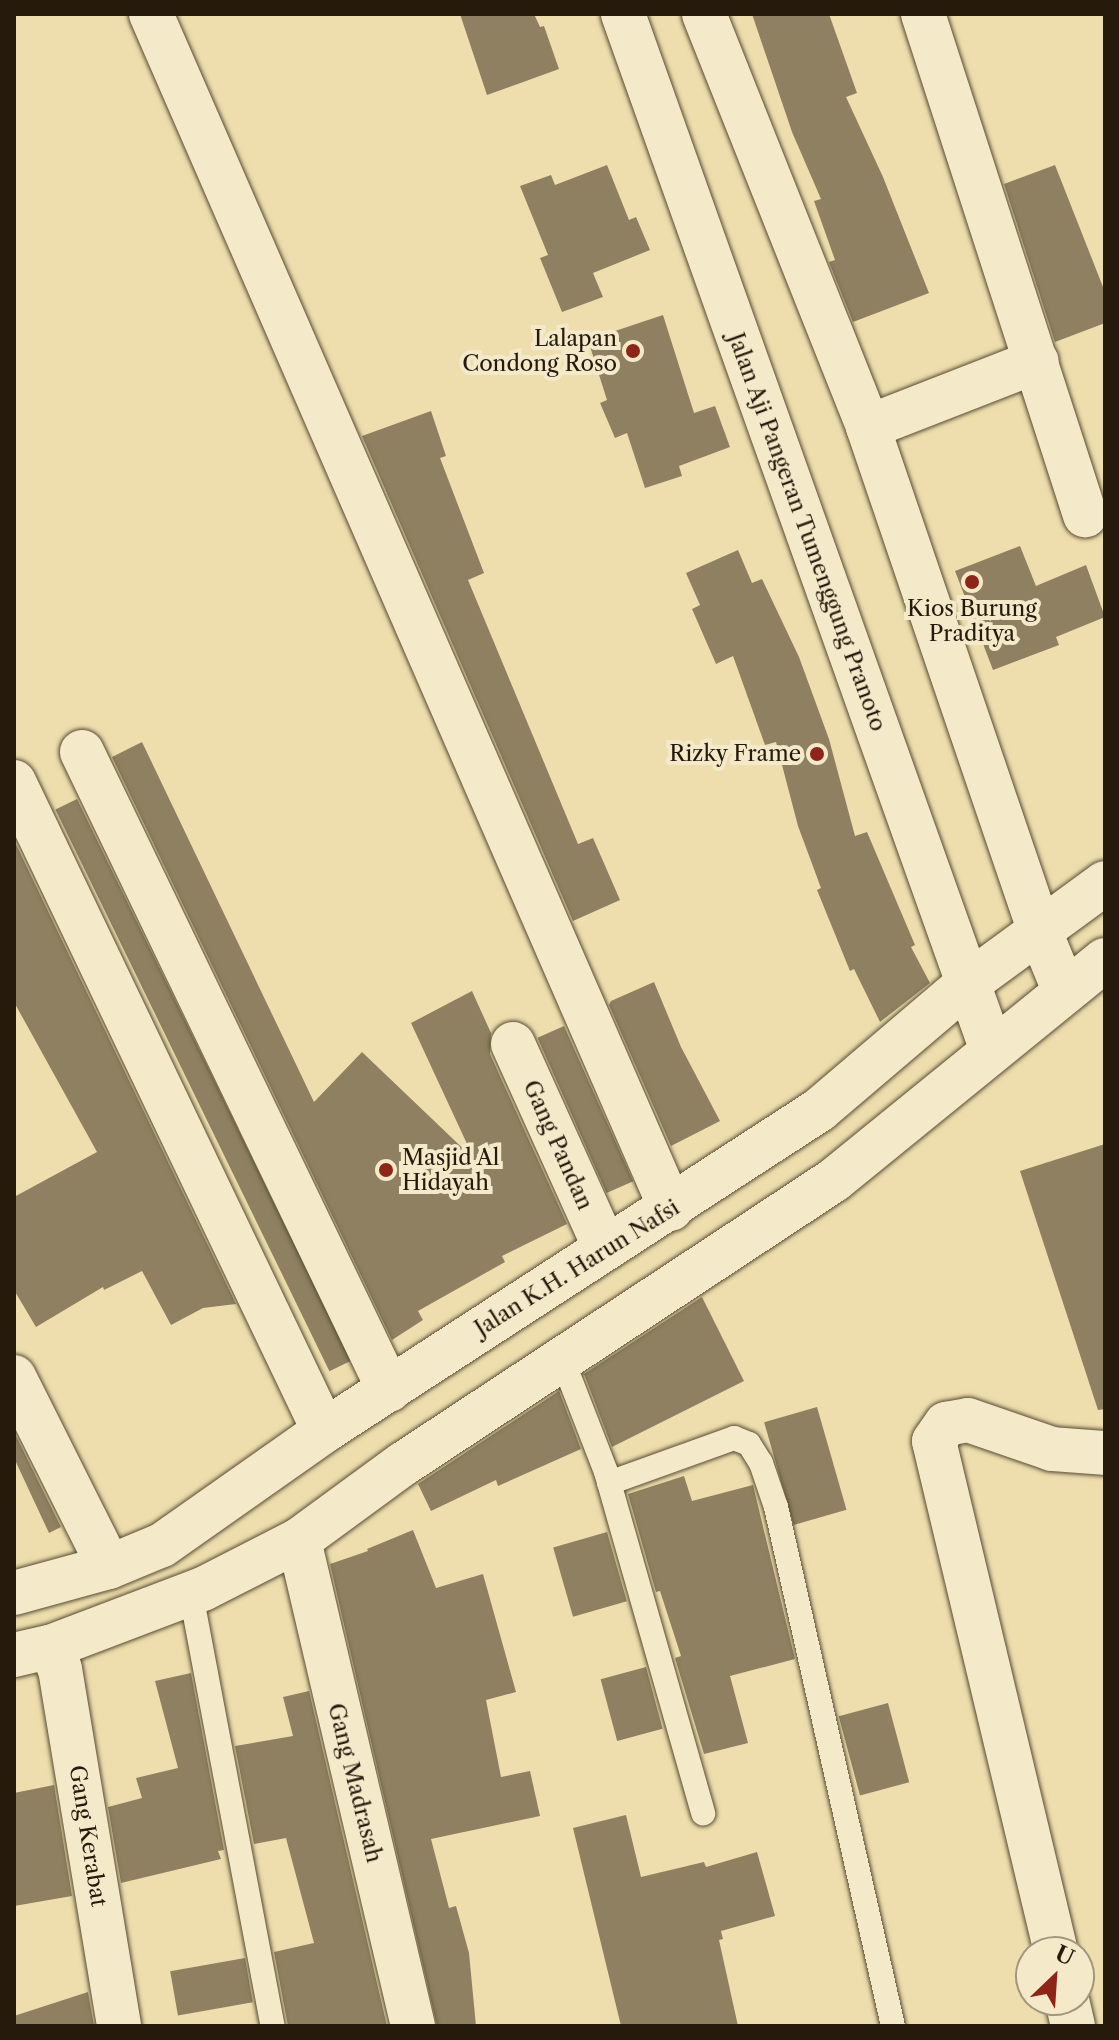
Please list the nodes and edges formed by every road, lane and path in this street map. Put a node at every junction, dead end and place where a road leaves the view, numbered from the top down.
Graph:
1 (151, 14) edge
2 (623, 14) edge
3 (704, 14) edge
4 (923, 14) edge
5 (1037, 361) junction
6 (868, 427) junction
7 (1085, 515) dead end
8 (82, 752) dead end
9 (14, 782) edge
10 (1105, 883) edge
11 (1039, 929) junction
12 (1105, 960) edge
13 (967, 984) junction
14 (1064, 990) junction
15 (513, 1044) dead end
16 (992, 1050) junction
17 (671, 1209) junction
18 (604, 1246) junction
19 (563, 1361) junction
20 (14, 1377) edge
21 (389, 1390) junction
22 (324, 1431) junction
23 (1105, 1453) edge
24 (607, 1478) junction
25 (299, 1540) junction
26 (109, 1567) junction
27 (14, 1593) edge
28 (191, 1594) junction
29 (32, 1651) edge
30 (703, 1813) dead end
31 (1052, 1936) edge
32 (119, 2026) edge
33 (273, 2026) edge
34 (413, 2026) edge
35 (893, 2026) edge

1 - 17 street
2 - 13 street, Jalan Aji Pangeran Tumenggung Pranoto
3 - 6 street
4 - 5 street
5 - 6 street
5 - 7 street
6 - 11 street
8 - 21 street
9 - 22 street
10 - 11 street, Jalan K.H. Harun Nafsi
11 - 13 street, Jalan K.H. Harun Nafsi
11 - 14 street
12 - 14 street
13 - 16 street, Jalan Aji Pangeran Tumenggung Pranoto
13 - 17 street, Jalan K.H. Harun Nafsi
14 - 16 street
15 - 18 street, Gang Pandan
16 - 19 street
17 - 18 street, Jalan K.H. Harun Nafsi
18 - 21 street, Jalan K.H. Harun Nafsi
19 - 24 lane
19 - 25 street
20 - 26 street
21 - 22 street, Jalan K.H. Harun Nafsi
22 - 26 street, Jalan K.H. Harun Nafsi
23 - 31 street
24 - 30 lane
24 - 35 lane
25 - 28 street
25 - 34 street, Gang Madrasah
26 - 27 street, Jalan K.H. Harun Nafsi
28 - 29 street
28 - 33 lane
29 - 32 street, Gang Kerabat

